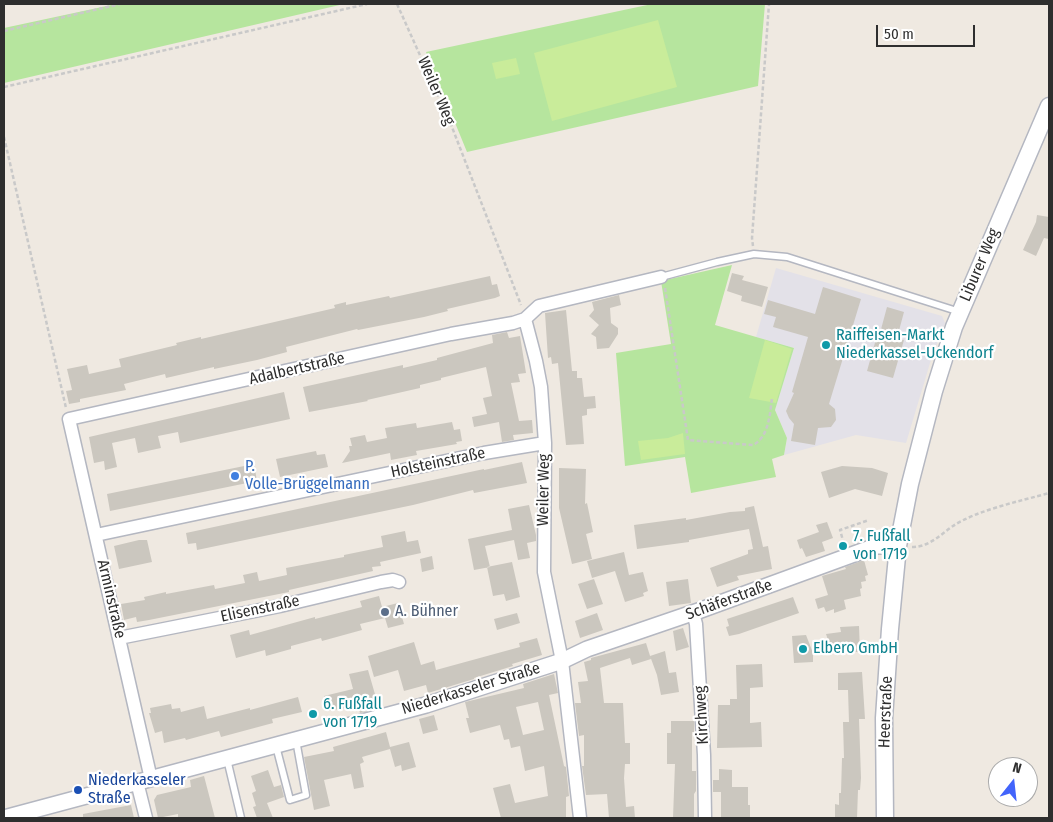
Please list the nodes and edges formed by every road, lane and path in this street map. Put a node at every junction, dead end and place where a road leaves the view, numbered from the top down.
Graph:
1 (120, 4) edge
2 (367, 4) edge
3 (397, 4) edge
4 (769, 4) edge
5 (4, 31) edge
6 (4, 87) edge
7 (1049, 106) edge
8 (4, 136) edge
9 (754, 254) junction
10 (662, 277) junction
11 (960, 312) junction
12 (525, 319) junction
13 (772, 398) dead end
14 (68, 419) junction
15 (545, 443) junction
16 (1049, 493) edge
17 (869, 520) dead end
18 (96, 535) junction
19 (898, 546) junction
20 (849, 556) junction
21 (399, 582) dead end
22 (693, 613) junction
23 (120, 638) junction
24 (562, 661) junction
25 (296, 740) junction
26 (276, 746) junction
27 (227, 759) junction
28 (144, 780) junction
29 (4, 818) edge
30 (146, 818) edge
31 (241, 818) edge
32 (580, 818) edge
33 (705, 818) edge
34 (885, 818) edge

1 - 5 path
2 - 6 path
3 - 12 path, Weiler Weg
4 - 9 path
7 - 11 main road, Liburer Weg
8 - 14 path
9 - 10 lane
9 - 11 lane
10 - 12 street
10 - 13 path
11 - 19 main road, Liburer Weg
12 - 14 street, Adalbertstraße
12 - 15 street, Weiler Weg
14 - 18 street, Arminstraße
15 - 18 street, Holsteinstraße
15 - 24 street, Weiler Weg
16 - 19 path
17 - 20 path
18 - 23 street, Arminstraße
19 - 20 street, Schäferstraße
19 - 34 main road, Heerstraße
20 - 22 street, Schäferstraße
21 - 23 street, Elisenstraße
22 - 24 street, Schäferstraße
22 - 33 street, Kirchweg
23 - 28 street, Arminstraße
24 - 25 street, Niederkasseler Straße
24 - 32 street, Weiler Weg
25 - 26 street, Niederkasseler Straße
25 - 26 lane
26 - 27 street, Niederkasseler Straße
27 - 28 street, Niederkasseler Straße
27 - 31 lane
28 - 29 street, Niederkasseler Straße
28 - 30 street, Arminstraße

